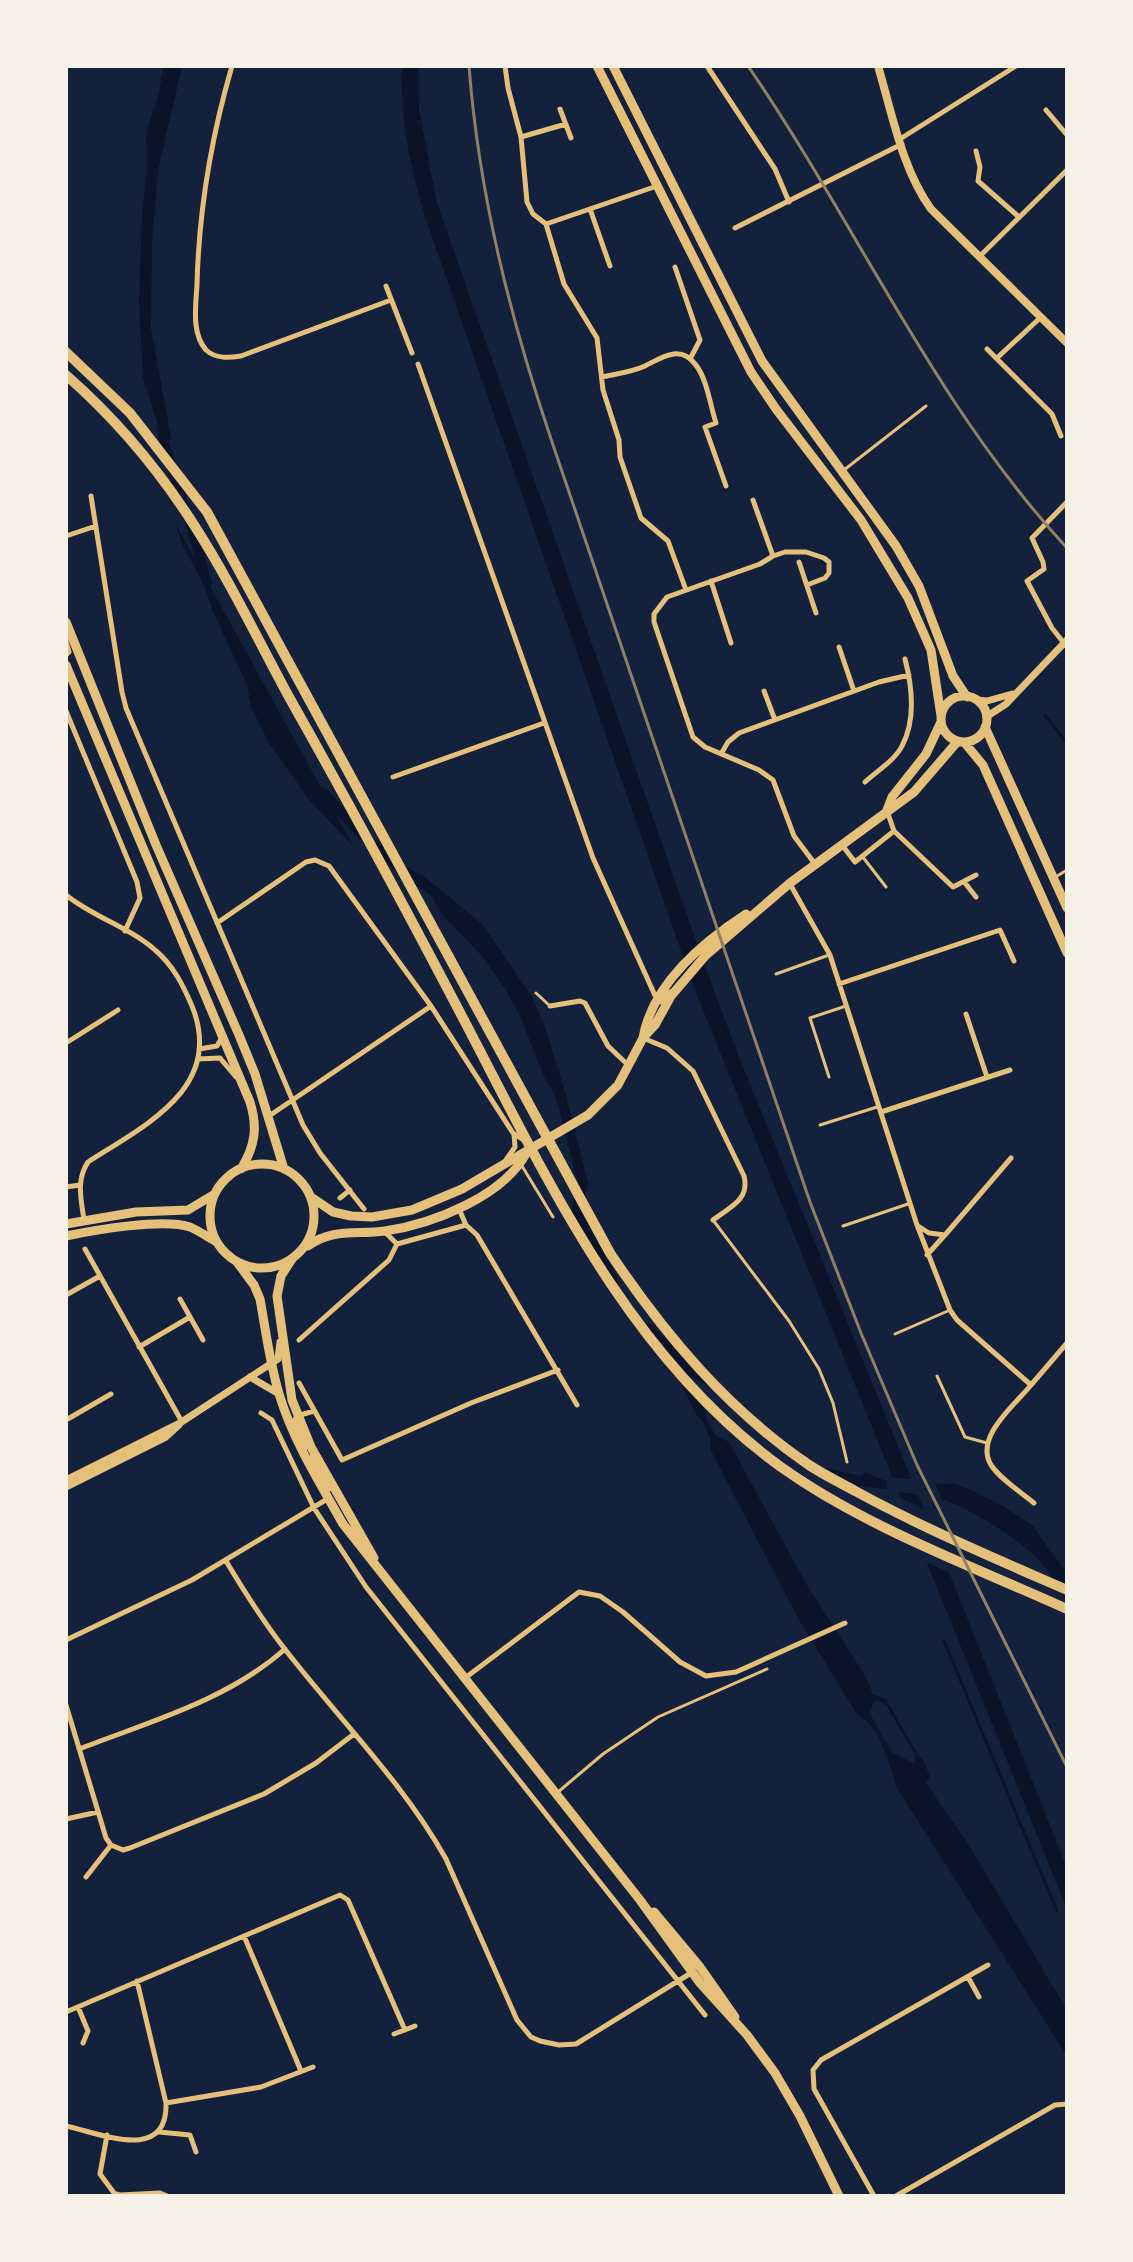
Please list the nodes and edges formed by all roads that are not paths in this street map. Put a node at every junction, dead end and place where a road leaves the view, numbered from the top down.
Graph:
1 (232, 66) edge
2 (505, 66) edge
3 (597, 66) edge
4 (613, 66) edge
5 (707, 66) edge
6 (878, 66) edge
7 (1016, 66) edge
8 (560, 109) dead end
9 (1046, 110) dead end
10 (566, 124) junction
11 (1067, 135) edge
12 (521, 137) junction
13 (571, 138) dead end
14 (901, 142) junction
15 (976, 151) dead end
16 (1067, 170) edge
17 (657, 186) junction
18 (789, 202) junction
19 (590, 209) junction
20 (1019, 217) junction
21 (546, 224) junction
22 (735, 228) dead end
23 (979, 257) junction
24 (610, 266) dead end
25 (675, 267) dead end
26 (386, 286) dead end
27 (391, 300) junction
28 (1041, 317) junction
29 (1067, 343) edge
30 (987, 349) dead end
31 (66, 352) edge
32 (412, 353) dead end
33 (997, 358) junction
34 (690, 359) junction
35 (418, 364) dead end
36 (66, 375) edge
37 (602, 377) junction
38 (926, 406) dead end
39 (1060, 407) dead end
40 (1052, 414) junction
41 (1061, 436) dead end
42 (843, 471) junction
43 (726, 486) dead end
44 (91, 496) dead end
45 (753, 500) dead end
46 (1067, 502) edge
47 (96, 526) junction
48 (66, 536) edge
49 (773, 556) junction
50 (799, 562) dead end
51 (711, 581) junction
52 (807, 585) junction
53 (686, 590) junction
54 (816, 613) dead end
55 (66, 622) edge
56 (66, 641) edge
57 (731, 643) dead end
58 (1066, 643) edge
59 (839, 647) dead end
60 (66, 655) edge
61 (905, 659) dead end
62 (67, 670) edge
63 (909, 675) junction
64 (764, 691) dead end
65 (854, 691) junction
66 (1015, 693) junction
67 (971, 698) junction
68 (66, 711) edge
69 (941, 718) junction
70 (775, 720) junction
71 (986, 722) junction
72 (544, 723) junction
73 (961, 741) junction
74 (721, 754) junction
75 (393, 777) dead end
76 (865, 782) dead end
77 (887, 810) junction
78 (894, 831) junction
79 (841, 844) junction
80 (862, 856) junction
81 (815, 864) junction
82 (1067, 870) edge
83 (976, 875) dead end
84 (1053, 878) junction
85 (790, 883) junction
86 (965, 883) junction
87 (886, 887) dead end
88 (66, 895) edge
89 (976, 897) dead end
90 (1067, 908) edge
91 (217, 923) junction
92 (125, 931) junction
93 (1067, 953) edge
94 (830, 955) junction
95 (1014, 961) dead end
96 (776, 974) dead end
97 (839, 984) junction
98 (671, 991) junction
99 (536, 993) dead end
100 (657, 1000) junction
101 (431, 1006) junction
102 (550, 1006) joint
103 (846, 1006) junction
104 (118, 1010) dead end
105 (966, 1014) dead end
106 (221, 1032) junction
107 (643, 1038) junction
108 (66, 1043) edge
109 (199, 1049) junction
110 (198, 1059) junction
111 (629, 1066) junction
112 (1010, 1070) dead end
113 (829, 1077) dead end
114 (987, 1077) junction
115 (244, 1087) junction
116 (292, 1100) junction
117 (880, 1109) junction
118 (268, 1116) junction
119 (820, 1125) dead end
120 (513, 1133) junction
121 (538, 1145) junction
122 (527, 1152) junction
123 (1011, 1158) dead end
124 (503, 1163) junction
125 (521, 1163) junction
126 (241, 1169) junction
127 (284, 1169) junction
128 (80, 1185) junction
129 (66, 1187) edge
130 (350, 1190) junction
131 (215, 1193) junction
132 (311, 1197) junction
133 (340, 1198) dead end
134 (436, 1201) junction
135 (909, 1203) junction
136 (364, 1209) dead end
137 (459, 1209) junction
138 (553, 1217) dead end
139 (84, 1220) junction
140 (713, 1220) joint
141 (66, 1224) edge
142 (466, 1225) junction
143 (917, 1225) junction
144 (843, 1226) dead end
145 (384, 1231) junction
146 (945, 1235) junction
147 (66, 1236) edge
148 (217, 1242) junction
149 (397, 1244) junction
150 (85, 1249) dead end
151 (302, 1251) junction
152 (927, 1255) junction
153 (292, 1259) junction
154 (237, 1262) junction
155 (100, 1276) junction
156 (66, 1295) edge
157 (277, 1296) junction
158 (180, 1299) dead end
159 (950, 1310) junction
160 (190, 1317) junction
161 (895, 1334) dead end
162 (203, 1340) dead end
163 (299, 1340) dead end
164 (1067, 1343) edge
165 (139, 1347) junction
166 (272, 1362) junction
167 (558, 1370) junction
168 (937, 1376) dead end
169 (250, 1377) junction
170 (299, 1383) dead end
171 (1031, 1385) junction
172 (111, 1394) dead end
173 (279, 1395) junction
174 (577, 1405) dead end
175 (314, 1411) junction
176 (261, 1413) dead end
177 (297, 1416) junction
178 (66, 1420) edge
179 (181, 1423) junction
180 (987, 1443) junction
181 (308, 1453) junction
182 (847, 1462) dead end
183 (66, 1480) edge
184 (66, 1487) edge
185 (329, 1499) junction
186 (1034, 1503) dead end
187 (314, 1508) junction
188 (226, 1561) junction
189 (374, 1562) junction
190 (1067, 1590) edge
191 (1067, 1609) edge
192 (845, 1623) dead end
193 (66, 1640) edge
194 (285, 1649) junction
195 (767, 1669) dead end
196 (464, 1679) junction
197 (66, 1705) edge
198 (354, 1734) junction
199 (79, 1749) junction
200 (556, 1794) junction
201 (98, 1812) junction
202 (66, 1819) edge
203 (111, 1845) junction
204 (86, 1877) dead end
205 (640, 1900) junction
206 (668, 1928) junction
207 (243, 1936) junction
208 (988, 1965) dead end
209 (692, 1972) junction
210 (968, 1976) junction
211 (137, 1981) junction
212 (679, 1981) junction
213 (979, 1997) dead end
214 (78, 2007) junction
215 (66, 2012) edge
216 (705, 2015) dead end
217 (415, 2026) dead end
218 (740, 2027) junction
219 (405, 2030) junction
220 (394, 2034) dead end
221 (83, 2043) dead end
222 (313, 2067) dead end
223 (301, 2071) junction
224 (166, 2103) junction
225 (1067, 2104) edge
226 (66, 2126) edge
227 (159, 2132) junction
228 (107, 2135) junction
229 (196, 2152) dead end
230 (820, 2158) junction
231 (131, 2195) edge
232 (167, 2196) edge
233 (831, 2196) edge
234 (839, 2196) edge
235 (874, 2196) edge
236 (896, 2196) edge

1 - 27 street
2 - 12 street
3 - 17 main road
4 - 42 main road
5 - 18 street
6 - 14 main road
7 - 14 street
8 - 10 street
9 - 11 street
10 - 12 street
10 - 13 street
12 - 21 street
14 - 18 street
14 - 23 main road
15 - 20 street
16 - 20 street
17 - 19 street
17 - 69 main road
18 - 22 street
19 - 21 street
19 - 24 street
20 - 23 street
21 - 37 street
23 - 28 main road
25 - 34 street
26 - 27 street
27 - 32 street
28 - 29 main road
28 - 33 street
30 - 33 street
31 - 190 highway
33 - 40 street
34 - 37 street
34 - 43 street
35 - 72 street
36 - 191 highway
37 - 53 street
38 - 42 lane
39 - 40 street
40 - 41 street
42 - 67 main road
44 - 47 street
45 - 49 street
46 - 58 street
47 - 48 street
47 - 91 street
49 - 51 street
49 - 52 street
50 - 52 street
51 - 53 street
51 - 57 street
52 - 54 street
53 - 74 street
55 - 118 main road
56 - 60 street
58 - 66 street
59 - 65 street
61 - 63 street
62 - 106 main road
63 - 65 street
63 - 76 street
64 - 70 street
65 - 70 street
66 - 67 street
66 - 71 street
67 - 69 main road
67 - 71 main road
68 - 92 street
69 - 73 main road
69 - 77 main road
70 - 74 street
71 - 73 main road
71 - 84 main road
72 - 75 street
72 - 100 street
73 - 77 main road
73 - 93 main road
74 - 81 street
77 - 78 street
77 - 79 main road
78 - 80 street
78 - 86 street
79 - 80 street
79 - 81 main road
80 - 87 lane
81 - 85 main road
82 - 84 lane
83 - 86 street
84 - 90 main road
85 - 94 street
85 - 98 main road
86 - 89 street
88 - 92 street
91 - 101 street
91 - 116 street
92 - 109 street
94 - 96 lane
94 - 97 street
95 - 97 street
97 - 103 street
98 - 100 main road
98 - 107 main road
99 - 102 lane
100 - 107 main road
101 - 116 street
101 - 120 street
102 - 111 street
103 - 113 lane
103 - 117 street
104 - 108 street
105 - 114 street
106 - 109 street
106 - 115 main road
107 - 111 main road
107 - 140 street
109 - 110 street
110 - 115 street
110 - 128 street
111 - 121 main road
112 - 114 street
114 - 117 street
115 - 126 main road
116 - 118 street
116 - 130 street
117 - 119 lane
117 - 135 street
118 - 127 main road
120 - 121 street
120 - 124 street
121 - 122 main road
122 - 124 main road
122 - 125 main road
123 - 146 street
124 - 134 main road
125 - 137 main road
125 - 138 lane
126 - 127 main road
126 - 131 main road
127 - 132 main road
128 - 129 street
128 - 139 street
130 - 133 street
130 - 136 street
131 - 139 main road
131 - 148 main road
132 - 134 main road
132 - 151 main road
134 - 137 main road
135 - 143 street
135 - 144 lane
137 - 142 street
137 - 145 main road
139 - 141 main road
140 - 182 lane
142 - 149 street
142 - 167 street
143 - 146 street
143 - 152 street
145 - 149 street
145 - 151 main road
146 - 152 street
147 - 148 main road
148 - 154 main road
149 - 163 street
150 - 155 street
151 - 153 main road
152 - 159 street
153 - 154 main road
153 - 157 main road
154 - 166 main road
155 - 156 street
155 - 165 street
157 - 166 street
157 - 177 main road
158 - 160 street
159 - 161 lane
159 - 171 street
160 - 162 street
160 - 165 street
164 - 171 street
165 - 179 street
166 - 169 street
166 - 173 main road
167 - 174 street
167 - 175 street
168 - 180 lane
169 - 173 street
169 - 179 street
170 - 175 street
171 - 180 street
172 - 178 street
173 - 181 main road
175 - 177 street
176 - 187 street
177 - 181 main road
179 - 183 street
179 - 184 street
180 - 186 street
181 - 185 main road
181 - 189 main road
185 - 187 street
185 - 189 main road
187 - 188 street
187 - 212 street
188 - 193 street
188 - 194 street
189 - 196 main road
192 - 196 street
194 - 198 street
194 - 199 street
195 - 200 lane
196 - 200 main road
197 - 199 street
198 - 203 street
198 - 212 street
199 - 201 street
200 - 205 main road
201 - 202 street
201 - 203 street
203 - 204 street
205 - 206 main road
205 - 209 main road
206 - 209 street
206 - 218 main road
207 - 211 street
207 - 219 street
207 - 223 street
208 - 210 street
209 - 212 street
209 - 218 main road
210 - 213 street
210 - 235 street
211 - 214 street
211 - 224 street
212 - 216 street
214 - 215 street
214 - 221 street
217 - 219 street
218 - 230 main road
219 - 220 street
222 - 223 street
223 - 224 street
224 - 227 street
225 - 236 street
226 - 228 street
227 - 228 street
227 - 229 street
228 - 231 street
230 - 233 main road
230 - 234 main road
231 - 232 street

